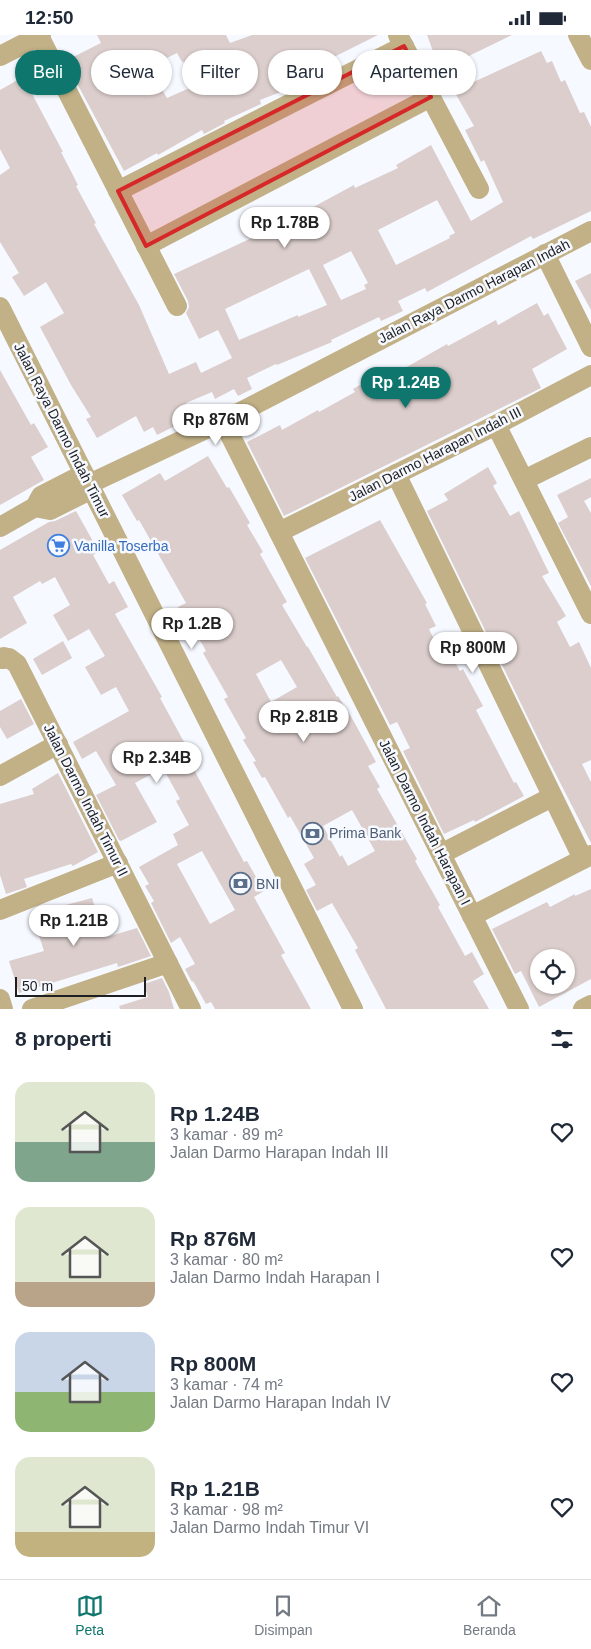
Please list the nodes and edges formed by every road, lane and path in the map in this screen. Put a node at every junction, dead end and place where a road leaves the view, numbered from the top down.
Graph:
1 (40, 35) edge
2 (578, 35) edge
3 (401, 41) edge
4 (0, 56) edge
5 (591, 60) edge
6 (431, 97) junction
7 (479, 189) dead end
8 (118, 191) junction
9 (591, 231) edge
10 (146, 246) junction
11 (545, 254) junction
12 (177, 306) dead end
13 (0, 307) edge
14 (591, 347) edge
15 (591, 375) edge
16 (223, 421) junction
17 (496, 425) junction
18 (591, 447) edge
19 (396, 475) junction
20 (524, 480) junction
21 (88, 483) junction
22 (0, 527) edge
23 (278, 532) junction
24 (591, 614) edge
25 (0, 659) edge
26 (58, 744) junction
27 (0, 777) edge
28 (552, 797) junction
29 (441, 854) junction
30 (587, 857) edge
31 (118, 863) junction
32 (0, 910) edge
33 (472, 916) junction
34 (168, 963) junction
35 (0, 999) edge
36 (591, 1005) edge
37 (3, 1009) edge
38 (32, 1009) edge
39 (192, 1009) edge
40 (353, 1009) edge
41 (519, 1009) edge
42 (583, 1009) edge

1 - 4 street
1 - 8 street
2 - 5 street
3 - 6 street
3 - 8 street
6 - 7 street
6 - 10 street
8 - 10 street
9 - 11 street, Jalan Raya Darmo Harapan Indah
10 - 12 street
11 - 14 street
11 - 16 street, Jalan Raya Darmo Harapan Indah
13 - 21 street, Jalan Raya Darmo Indah Timur
15 - 17 street, Jalan Darmo Harapan Indah III
16 - 21 street, Jalan Raya Darmo Harapan Indah
16 - 23 street, Jalan Darmo Indah Harapan I
17 - 19 street, Jalan Darmo Harapan Indah III
17 - 20 street
18 - 20 street
19 - 23 street, Jalan Darmo Harapan Indah III
19 - 28 street
20 - 24 street
21 - 22 street, Jalan Raya Darmo Harapan Indah
21 - 40 street, Jalan Raya Darmo Indah Timur
23 - 29 street, Jalan Darmo Indah Harapan I
25 - 26 street, Jalan Darmo Indah Timur II
26 - 27 street
26 - 31 street, Jalan Darmo Indah Timur II
28 - 29 street
28 - 30 street
29 - 33 street, Jalan Darmo Indah Harapan I
30 - 33 street
31 - 32 street
31 - 34 street, Jalan Darmo Indah Timur II
33 - 41 street, Jalan Darmo Indah Harapan I
34 - 38 street
34 - 39 street, Jalan Darmo Indah Timur II
35 - 37 street
36 - 42 street

